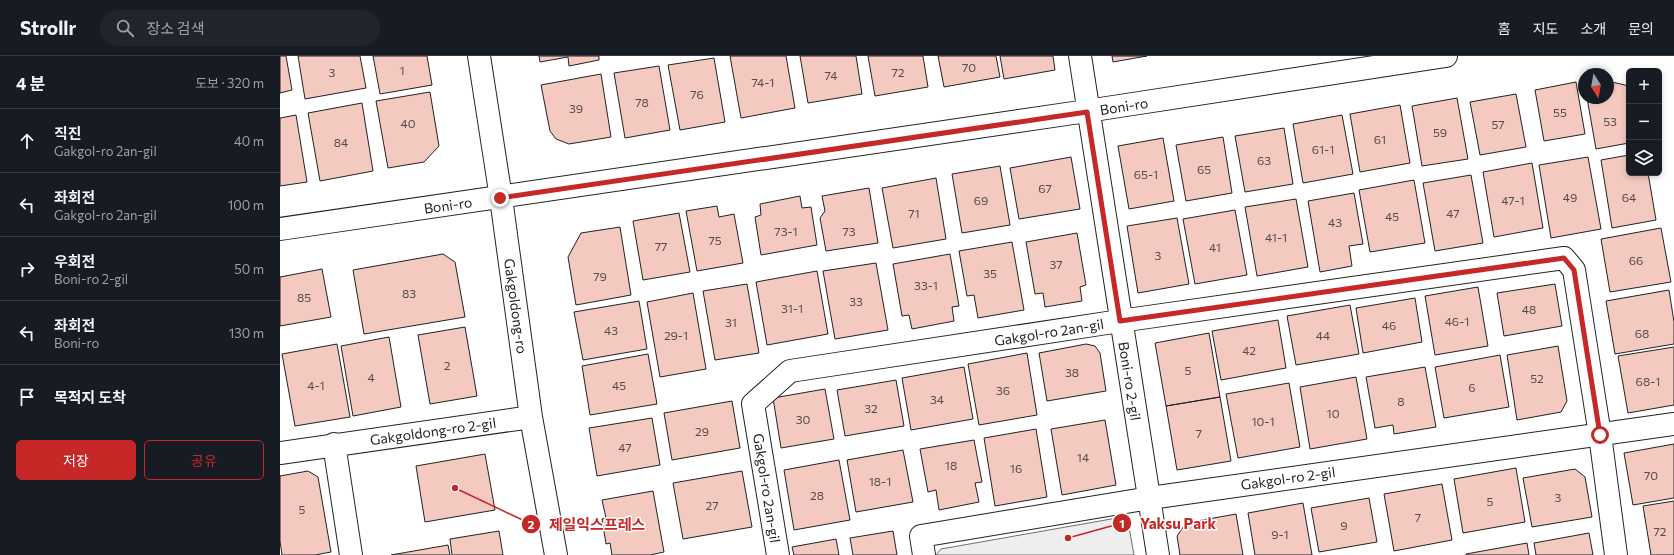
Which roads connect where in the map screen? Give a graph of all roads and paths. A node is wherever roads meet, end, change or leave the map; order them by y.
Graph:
1 (478, 56) edge
2 (1080, 56) edge
3 (1446, 56) edge
4 (1087, 112) junction
5 (500, 198) junction
6 (280, 229) edge
7 (1120, 321) junction
8 (531, 417) junction
9 (1674, 424) edge
10 (1600, 435) junction
11 (334, 444) junction
12 (280, 453) edge
13 (1150, 498) junction
14 (351, 555) edge
15 (556, 555) edge
16 (778, 555) edge
17 (924, 555) edge
18 (1158, 555) edge
19 (1616, 555) edge

1 - 5 street, Gakgoldong-ro
2 - 4 street, Boni-ro 2-gil
3 - 4 street, Boni-ro
4 - 5 street, Boni-ro
4 - 7 street, Boni-ro 2-gil
5 - 6 street, Boni-ro
5 - 8 street, Gakgoldong-ro
7 - 10 street, Gakgol-ro 2an-gil
7 - 13 street, Boni-ro 2-gil
7 - 16 street, Gakgol-ro 2an-gil
8 - 11 street, Gakgoldong-ro 2-gil
8 - 15 street, Gakgoldong-ro
9 - 10 street, Gakgol-ro 2-gil
10 - 13 street, Gakgol-ro 2-gil
10 - 19 street, Gakgol-ro 2an-gil
11 - 12 street, Gakgoldong-ro 2-gil
11 - 14 street
13 - 17 street, Gakgol-ro 2-gil
13 - 18 street, Boni-ro 2-gil

